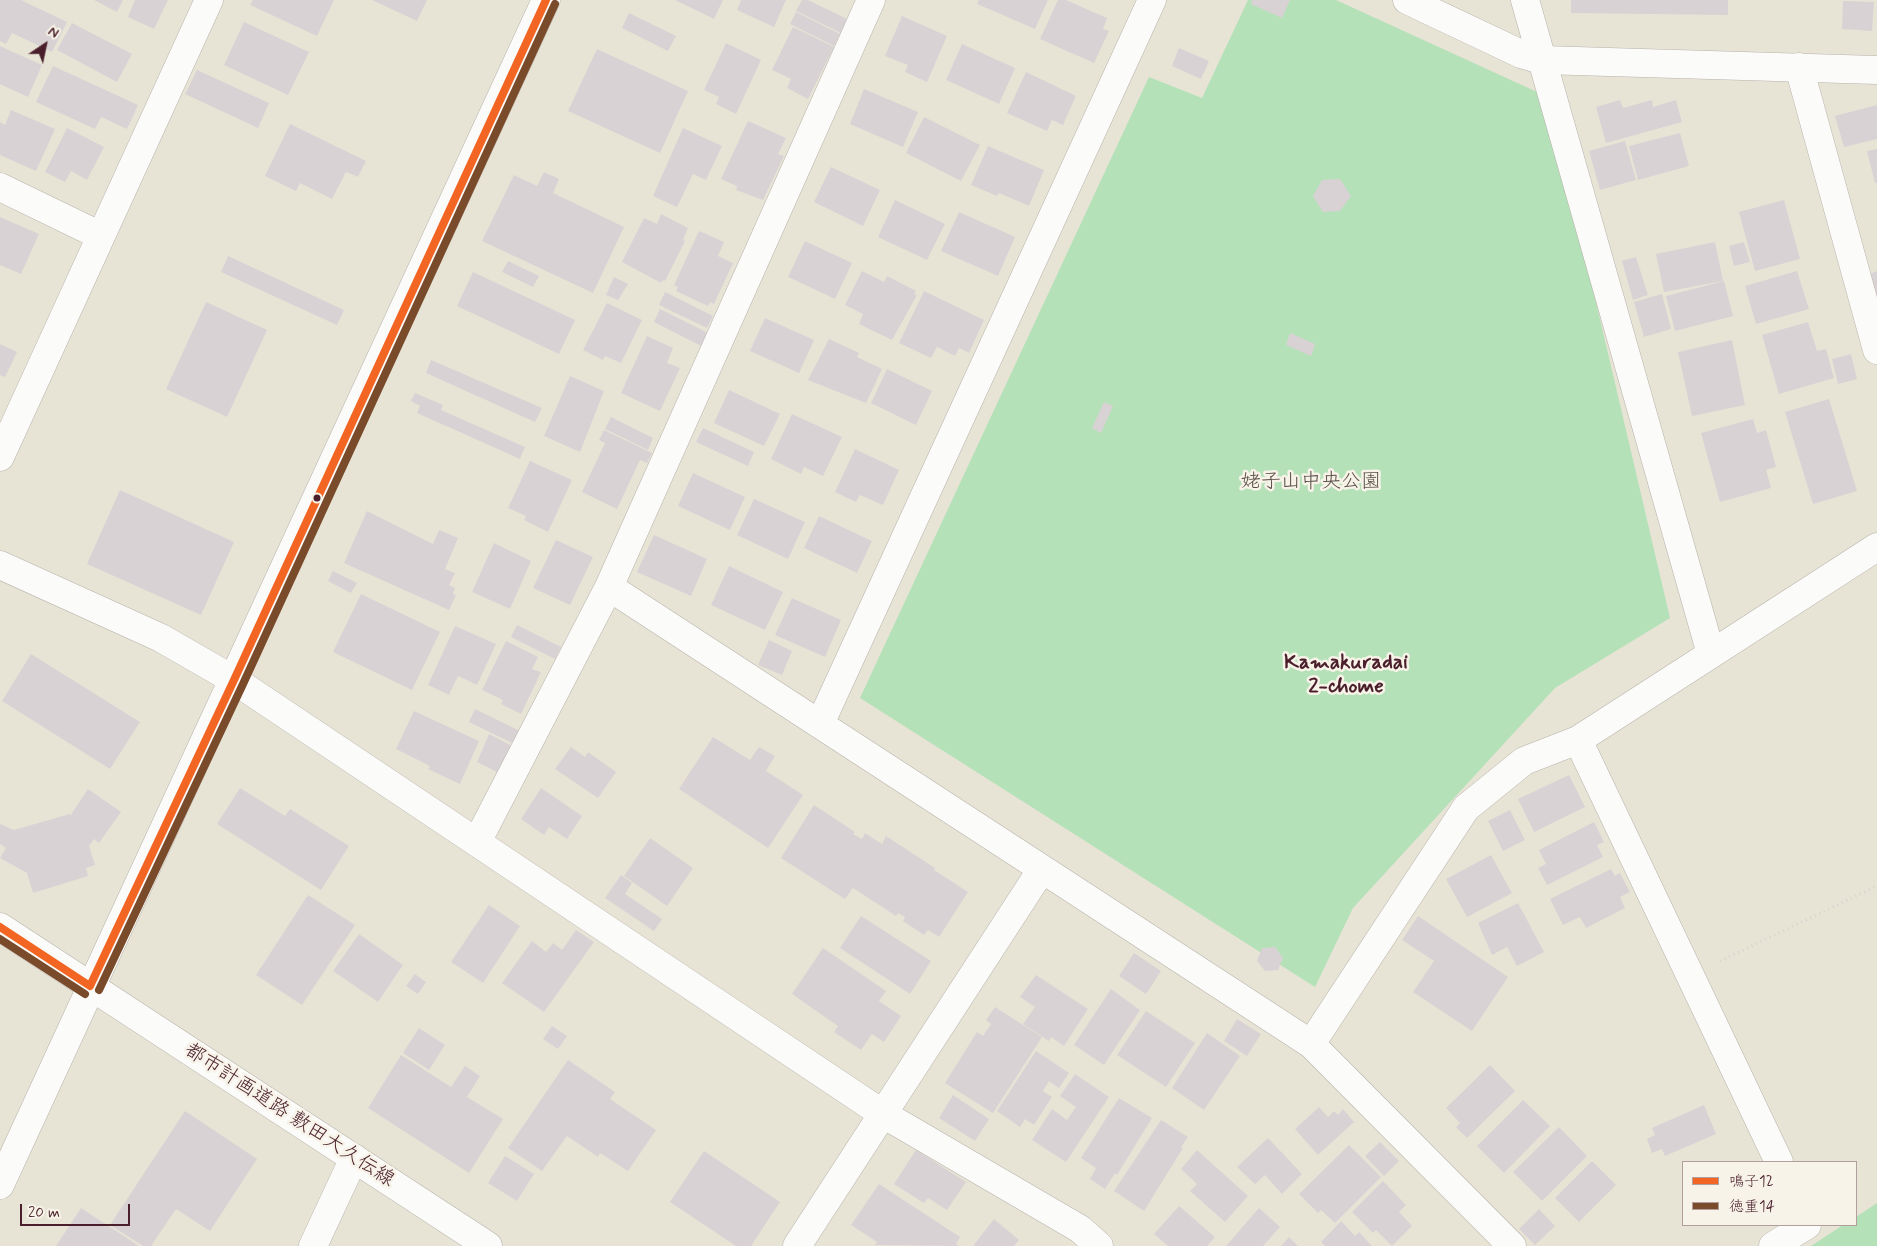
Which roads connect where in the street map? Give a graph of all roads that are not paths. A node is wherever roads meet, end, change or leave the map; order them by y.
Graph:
1 (208, 0) edge
2 (546, 0) edge
3 (872, 0) edge
4 (1152, 0) edge
5 (1407, 0) edge
6 (1525, 0) edge
7 (1542, 60) junction
8 (1799, 68) junction
9 (1877, 70) edge
10 (0, 187) edge
11 (101, 236) junction
12 (1877, 350) edge
13 (0, 457) edge
14 (1877, 547) edge
15 (0, 565) edge
16 (609, 587) junction
17 (1711, 654) junction
18 (234, 680) junction
19 (820, 724) junction
20 (1578, 740) junction
21 (477, 842) junction
22 (1042, 869) junction
23 (0, 927) edge
24 (90, 986) junction
25 (1311, 1044) junction
26 (883, 1114) junction
27 (354, 1158) junction
28 (1779, 1161) edge
29 (0, 1185) edge
30 (1805, 1226) edge
31 (313, 1246) edge
32 (488, 1246) edge
33 (797, 1246) edge
34 (1099, 1246) edge
35 (1512, 1246) edge
36 (1772, 1246) edge

1 - 11 street
2 - 18 street
3 - 16 street
4 - 19 street
5 - 7 street
6 - 7 street
7 - 8 street
7 - 17 street
8 - 9 street
8 - 12 street
10 - 11 street
11 - 13 street
14 - 17 street
15 - 18 street
16 - 19 street
16 - 21 street
17 - 20 street
18 - 21 street
18 - 24 street
19 - 22 street
20 - 25 street
20 - 28 street
21 - 26 street
22 - 25 street
22 - 26 street
23 - 24 street, 都市計画道路 敷田大久伝線
24 - 27 street, 都市計画道路 敷田大久伝線
24 - 29 street
25 - 35 street
26 - 33 street
26 - 34 street
27 - 31 street
27 - 32 street, 都市計画道路 敷田大久伝線
30 - 36 street

